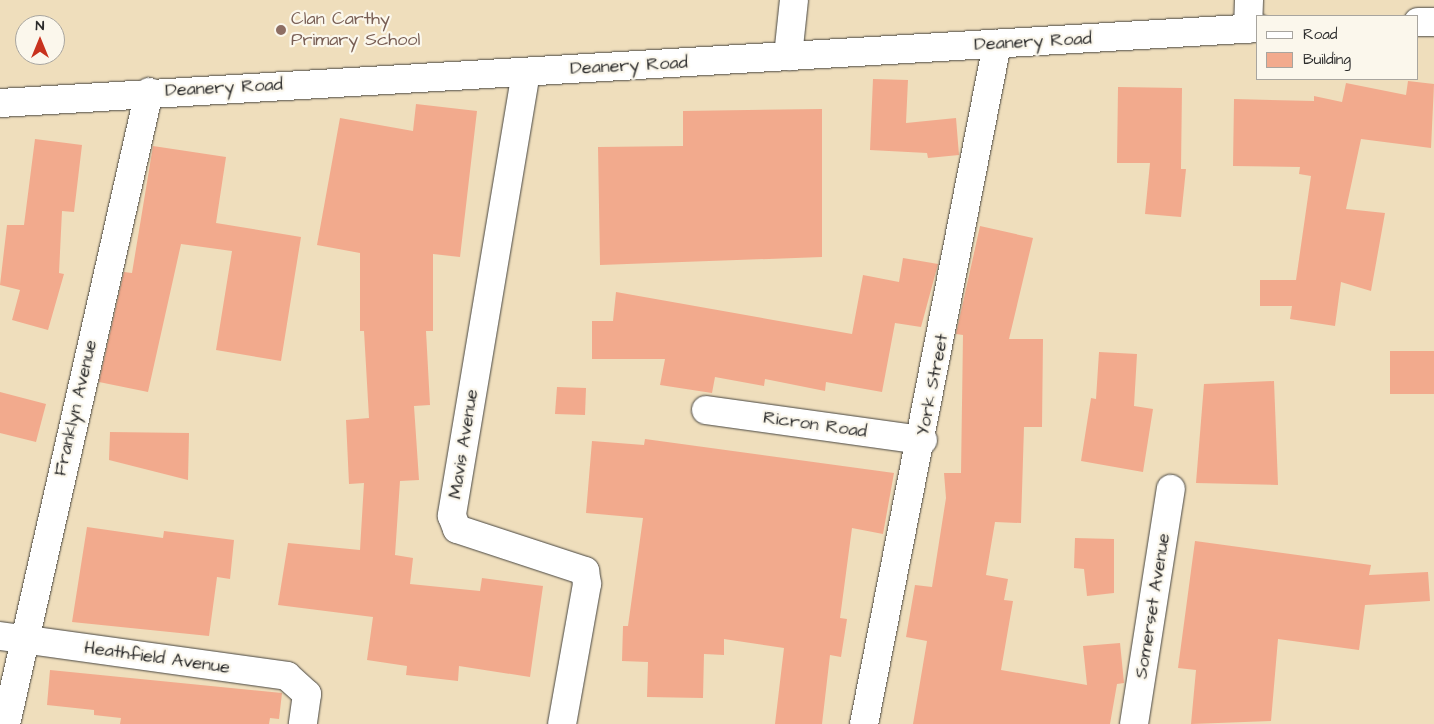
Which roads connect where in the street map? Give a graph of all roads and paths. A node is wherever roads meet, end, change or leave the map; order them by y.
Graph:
1 (794, 0) edge
2 (1249, 0) edge
3 (1419, 22) edge
4 (1434, 22) edge
5 (1253, 29) edge
6 (997, 44) junction
7 (788, 56) junction
8 (526, 72) junction
9 (150, 92) junction
10 (0, 103) edge
11 (706, 410) dead end
12 (923, 440) junction
13 (1171, 489) dead end
14 (11, 638) edge
15 (6, 724) edge
16 (303, 724) edge
17 (562, 724) edge
18 (864, 724) edge
19 (1134, 724) edge

1 - 7 street
2 - 5 street
3 - 4 street
5 - 6 street, Deanery Road
6 - 7 street, Deanery Road
6 - 12 street, York Street
7 - 8 street, Deanery Road
8 - 9 street, Deanery Road
8 - 17 street, Mavis Avenue
9 - 10 street, Deanery Road
9 - 14 street, Franklyn Avenue
11 - 12 street, Ricron Road
12 - 18 street, York Street
13 - 19 street, Somerset Avenue
14 - 15 street, Franklyn Avenue
14 - 16 street, Heathfield Avenue

